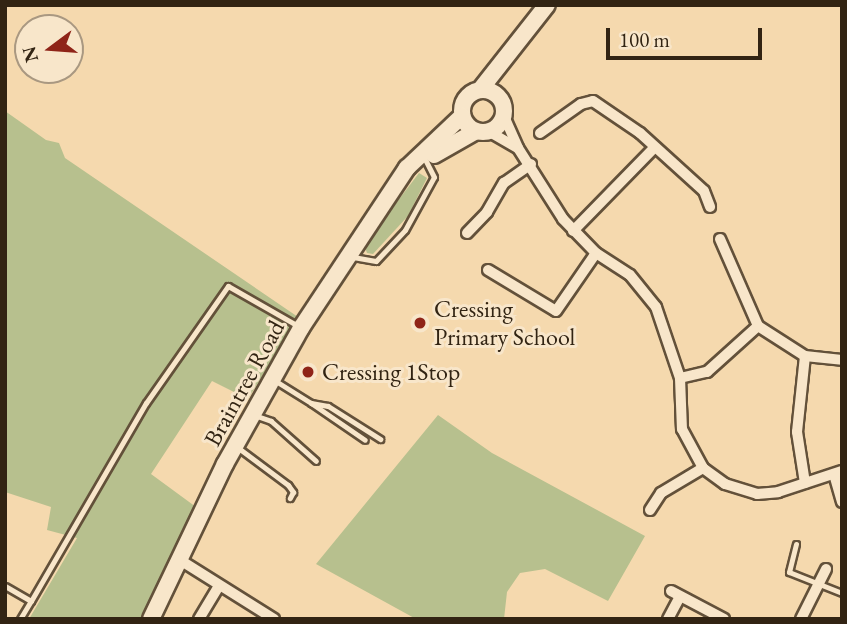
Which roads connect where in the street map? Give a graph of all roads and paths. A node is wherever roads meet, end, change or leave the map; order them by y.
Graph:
1 (547, 5) edge
2 (499, 67) junction
3 (480, 90) junction
4 (501, 107) junction
5 (462, 116) junction
6 (482, 131) junction
7 (540, 133) dead end
8 (655, 147) junction
9 (518, 148) junction
10 (426, 161) junction
11 (531, 164) junction
12 (399, 183) junction
13 (710, 207) dead end
14 (573, 231) junction
15 (467, 233) dead end
16 (720, 239) dead end
17 (596, 253) junction
18 (347, 256) junction
19 (488, 270) dead end
20 (758, 326) junction
21 (300, 328) junction
22 (805, 356) junction
23 (842, 360) edge
24 (271, 378) junction
25 (680, 379) junction
26 (312, 403) junction
27 (251, 414) junction
28 (380, 439) dead end
29 (365, 440) dead end
30 (234, 446) junction
31 (316, 461) dead end
32 (703, 468) junction
33 (838, 472) edge
34 (805, 483) junction
35 (290, 498) dead end
36 (842, 502) edge
37 (650, 510) dead end
38 (796, 544) dead end
39 (180, 560) junction
40 (826, 569) dead end
41 (816, 583) junction
42 (5, 586) edge
43 (219, 586) junction
44 (842, 593) edge
45 (31, 601) junction
46 (20, 619) edge
47 (151, 619) edge
48 (200, 619) edge
49 (274, 619) edge
50 (668, 619) edge
51 (724, 619) edge
52 (801, 619) edge

1 - 2 main road
2 - 3 main road
2 - 4 main road
3 - 4 main road
3 - 5 main road, Braintree Road
4 - 6 main road, Braintree Road
4 - 9 street
5 - 6 main road
5 - 12 main road, Braintree Road
6 - 9 street
6 - 10 main road, Braintree Road
7 - 8 street
8 - 13 street
8 - 14 street
9 - 11 street
10 - 12 main road, Braintree Road
10 - 18 lane
11 - 14 street
11 - 15 street
12 - 18 main road, Braintree Road
14 - 17 street
16 - 20 street
17 - 19 street
17 - 25 street
18 - 21 main road, Braintree Road
20 - 22 street
20 - 25 street
21 - 24 main road, Braintree Road
21 - 45 lane
22 - 23 street
22 - 34 street
24 - 26 lane
24 - 27 main road, Braintree Road
25 - 32 street
26 - 28 lane
26 - 29 lane
27 - 30 main road, Braintree Road
27 - 31 lane
30 - 35 lane
30 - 39 main road, Braintree Road
32 - 34 street
32 - 37 street
33 - 34 street
33 - 36 street
38 - 41 lane
39 - 43 street
39 - 47 main road, Braintree Road
40 - 41 street
41 - 44 lane
41 - 52 street
42 - 45 lane
43 - 48 street
43 - 49 street
45 - 46 lane
50 - 51 street

